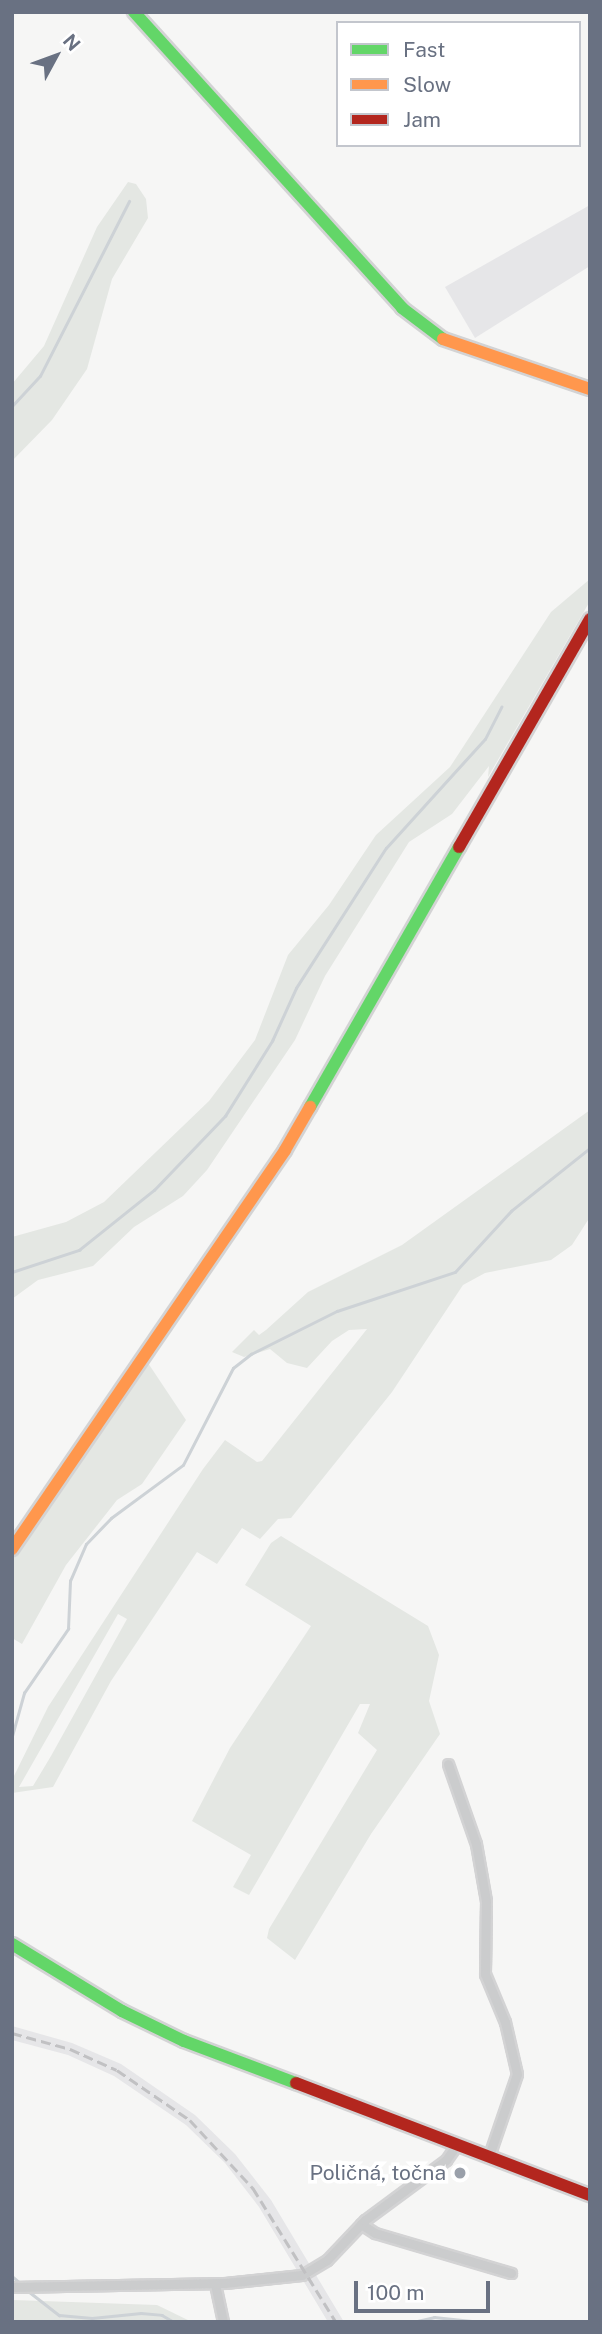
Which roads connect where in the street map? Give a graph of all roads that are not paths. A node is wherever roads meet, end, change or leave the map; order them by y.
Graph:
1 (134, 12) edge
2 (590, 389) edge
3 (590, 619) edge
4 (12, 1549) edge
5 (448, 1764) dead end
6 (12, 1944) edge
7 (457, 2144) junction
8 (489, 2156) junction
9 (590, 2195) edge
10 (361, 2224) junction
11 (511, 2273) dead end
12 (215, 2284) junction
13 (12, 2287) edge
14 (223, 2322) edge

1 - 2 street
3 - 4 street
5 - 8 street
6 - 7 street
7 - 8 street
7 - 10 street
8 - 9 street
10 - 11 street
10 - 12 street
12 - 13 street
12 - 14 street

